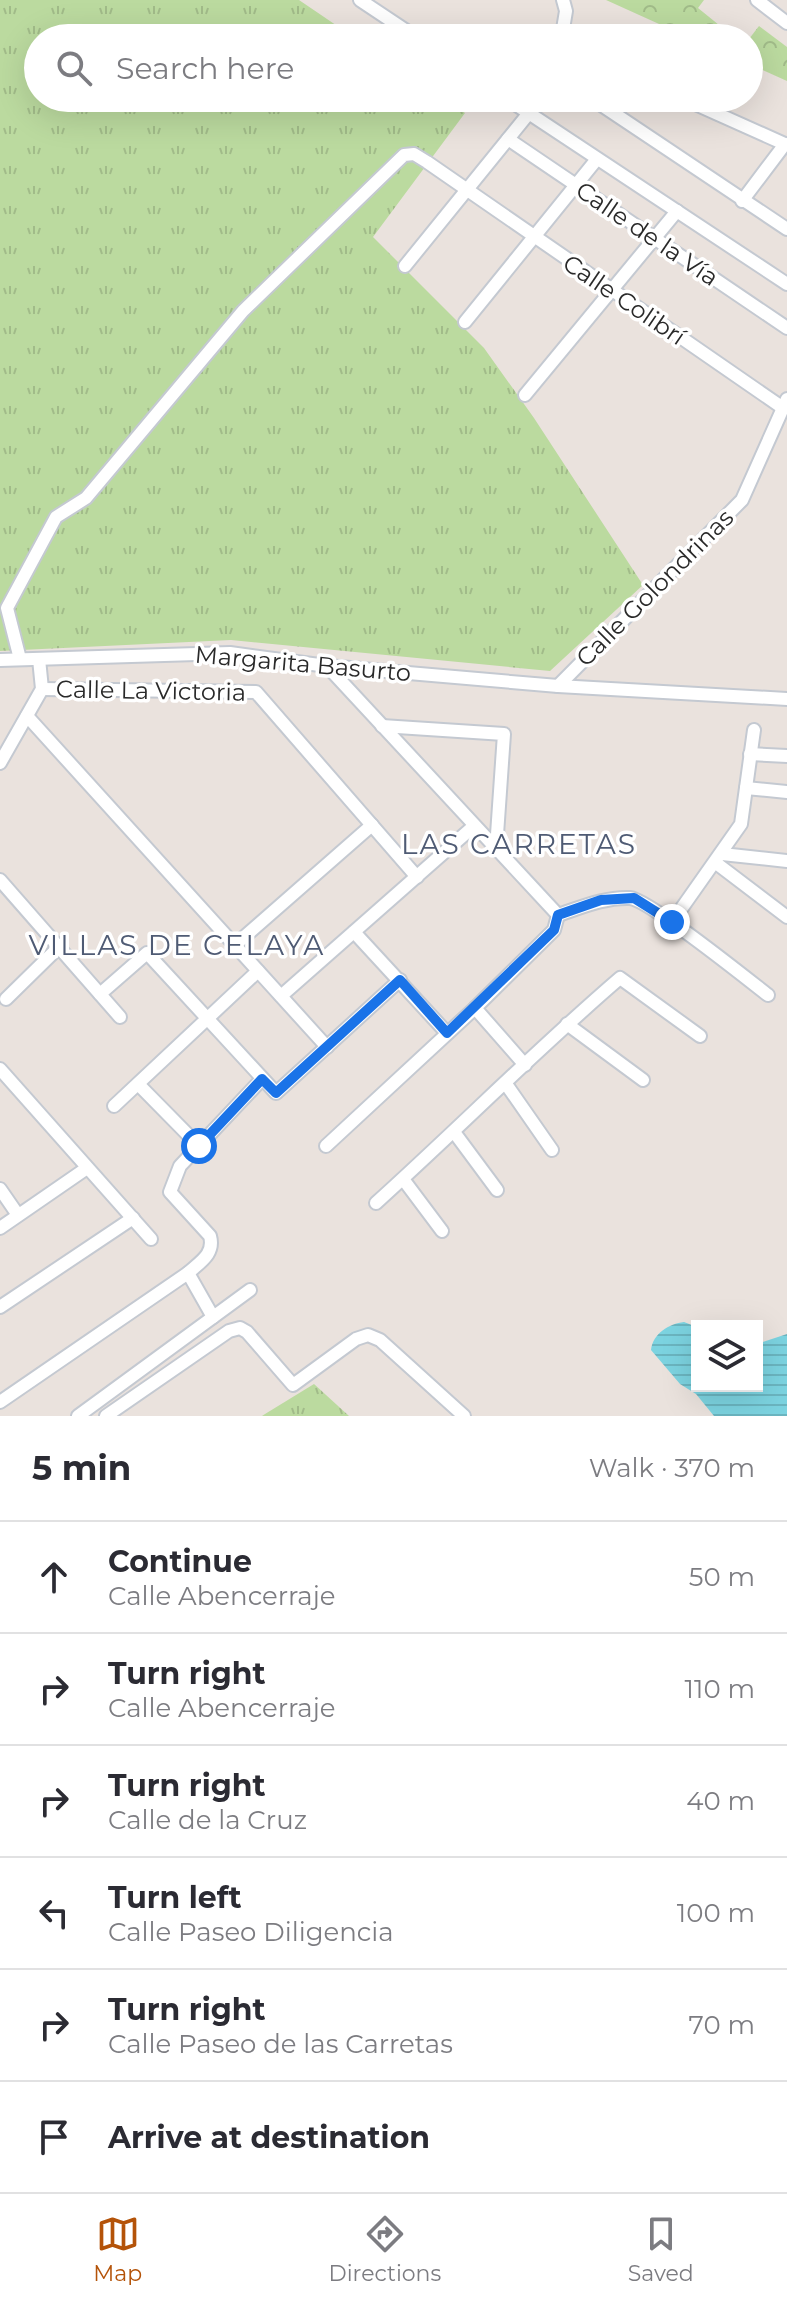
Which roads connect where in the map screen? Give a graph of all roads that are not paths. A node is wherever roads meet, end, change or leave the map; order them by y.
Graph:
1 (360, 0) edge
2 (563, 0) edge
3 (757, 0) edge
4 (781, 12) edge
5 (787, 23) edge
6 (396, 24) edge
7 (564, 24) edge
8 (612, 112) edge
9 (714, 112) edge
10 (529, 113) joint
11 (508, 139) junction
12 (786, 144) edge
13 (597, 159) junction
14 (575, 186) junction
15 (466, 191) junction
16 (742, 201) junction
17 (677, 211) junction
18 (787, 229) edge
19 (533, 237) junction
20 (655, 238) junction
21 (405, 266) dead end
22 (787, 284) edge
23 (611, 291) junction
24 (465, 322) dead end
25 (787, 328) edge
26 (525, 395) dead end
27 (785, 403) edge
28 (20, 659) junction
29 (39, 659) junction
30 (0, 660) edge
31 (327, 666) junction
32 (558, 686) junction
33 (42, 689) junction
34 (787, 699) edge
35 (27, 716) junction
36 (382, 726) junction
37 (754, 730) dead end
38 (750, 754) junction
39 (787, 756) edge
40 (0, 763) edge
41 (746, 788) junction
42 (787, 792) edge
43 (372, 825) junction
44 (474, 826) junction
45 (496, 849) junction
46 (719, 858) junction
47 (787, 861) edge
48 (417, 877) junction
49 (0, 880) edge
50 (558, 915) junction
51 (787, 917) edge
52 (672, 922) junction
53 (354, 932) junction
54 (235, 945) junction
55 (59, 947) junction
56 (258, 971) junction
57 (400, 980) junction
58 (100, 994) junction
59 (768, 995) dead end
60 (281, 996) junction
61 (6, 999) dead end
62 (475, 1008) junction
63 (120, 1017) dead end
64 (208, 1018) junction
65 (567, 1024) junction
66 (447, 1033) junction
67 (700, 1036) dead end
68 (327, 1047) junction
69 (525, 1065) junction
70 (0, 1069) edge
71 (262, 1079) junction
72 (643, 1080) dead end
73 (138, 1084) junction
74 (506, 1084) junction
75 (114, 1106) dead end
76 (454, 1132) junction
77 (199, 1146) junction
78 (326, 1146) dead end
79 (552, 1150) dead end
80 (87, 1168) junction
81 (403, 1179) junction
82 (0, 1189) edge
83 (497, 1190) dead end
84 (376, 1203) dead end
85 (18, 1215) junction
86 (133, 1218) junction
87 (0, 1228) edge
88 (442, 1231) dead end
89 (151, 1239) dead end
90 (188, 1273) junction
91 (250, 1290) dead end
92 (0, 1307) edge
93 (213, 1317) junction
94 (0, 1402) edge
95 (78, 1416) edge
96 (106, 1416) edge
97 (464, 1416) edge

1 - 6 street
2 - 7 street
3 - 4 street
4 - 5 street
8 - 16 street
9 - 12 street
10 - 11 street
10 - 13 street, Calle de la Vía
11 - 14 street, Calle de la Vía
11 - 15 street
12 - 16 street
13 - 14 street
13 - 17 street, Calle de la Vía
14 - 19 street
14 - 20 street, Calle de la Vía
15 - 19 street, Calle Colibrí
15 - 21 street
15 - 28 street, Calle Colibrí
16 - 18 street
17 - 20 street
17 - 22 street, Calle de la Vía
19 - 23 street, Calle Colibrí
19 - 24 street
20 - 23 street
20 - 25 street, Calle de la Vía
23 - 26 street
23 - 27 street, Calle Colibrí
27 - 32 street, Calle Golondrinas
28 - 29 street, Margarita Basurto
28 - 30 street, Margarita Basurto
29 - 31 street, Margarita Basurto
29 - 33 street
31 - 32 street, Margarita Basurto
31 - 36 street
32 - 34 street, Margarita Basurto
33 - 35 street
33 - 43 street, Calle La Victoria
35 - 40 street
35 - 54 street
36 - 44 street
36 - 45 street
37 - 38 street
38 - 39 street
38 - 41 street
41 - 42 street
41 - 46 street
43 - 48 street, Calle La Victoria
43 - 54 street
44 - 45 street
44 - 48 street
45 - 50 street
46 - 47 street
46 - 51 street
46 - 52 street
48 - 53 street
49 - 55 street
50 - 52 street
50 - 62 street
52 - 59 street
53 - 57 street
53 - 60 street
54 - 56 street
55 - 58 street
55 - 61 street
56 - 60 street
56 - 64 street
57 - 66 street
57 - 68 street
58 - 63 street
58 - 64 street
60 - 68 street
62 - 66 street
62 - 69 street
64 - 71 street
64 - 73 street
65 - 67 street
65 - 69 street
65 - 72 street
66 - 78 street
68 - 71 street
69 - 74 street
70 - 80 street
71 - 77 street
73 - 75 street
73 - 77 street
74 - 76 street
74 - 79 street
76 - 81 street
76 - 83 street
77 - 90 street
80 - 85 street
80 - 86 street
81 - 84 street
81 - 88 street
82 - 85 street
85 - 87 street
86 - 89 street
86 - 92 street
90 - 93 street
90 - 94 street
91 - 93 street
93 - 95 street
96 - 97 street

